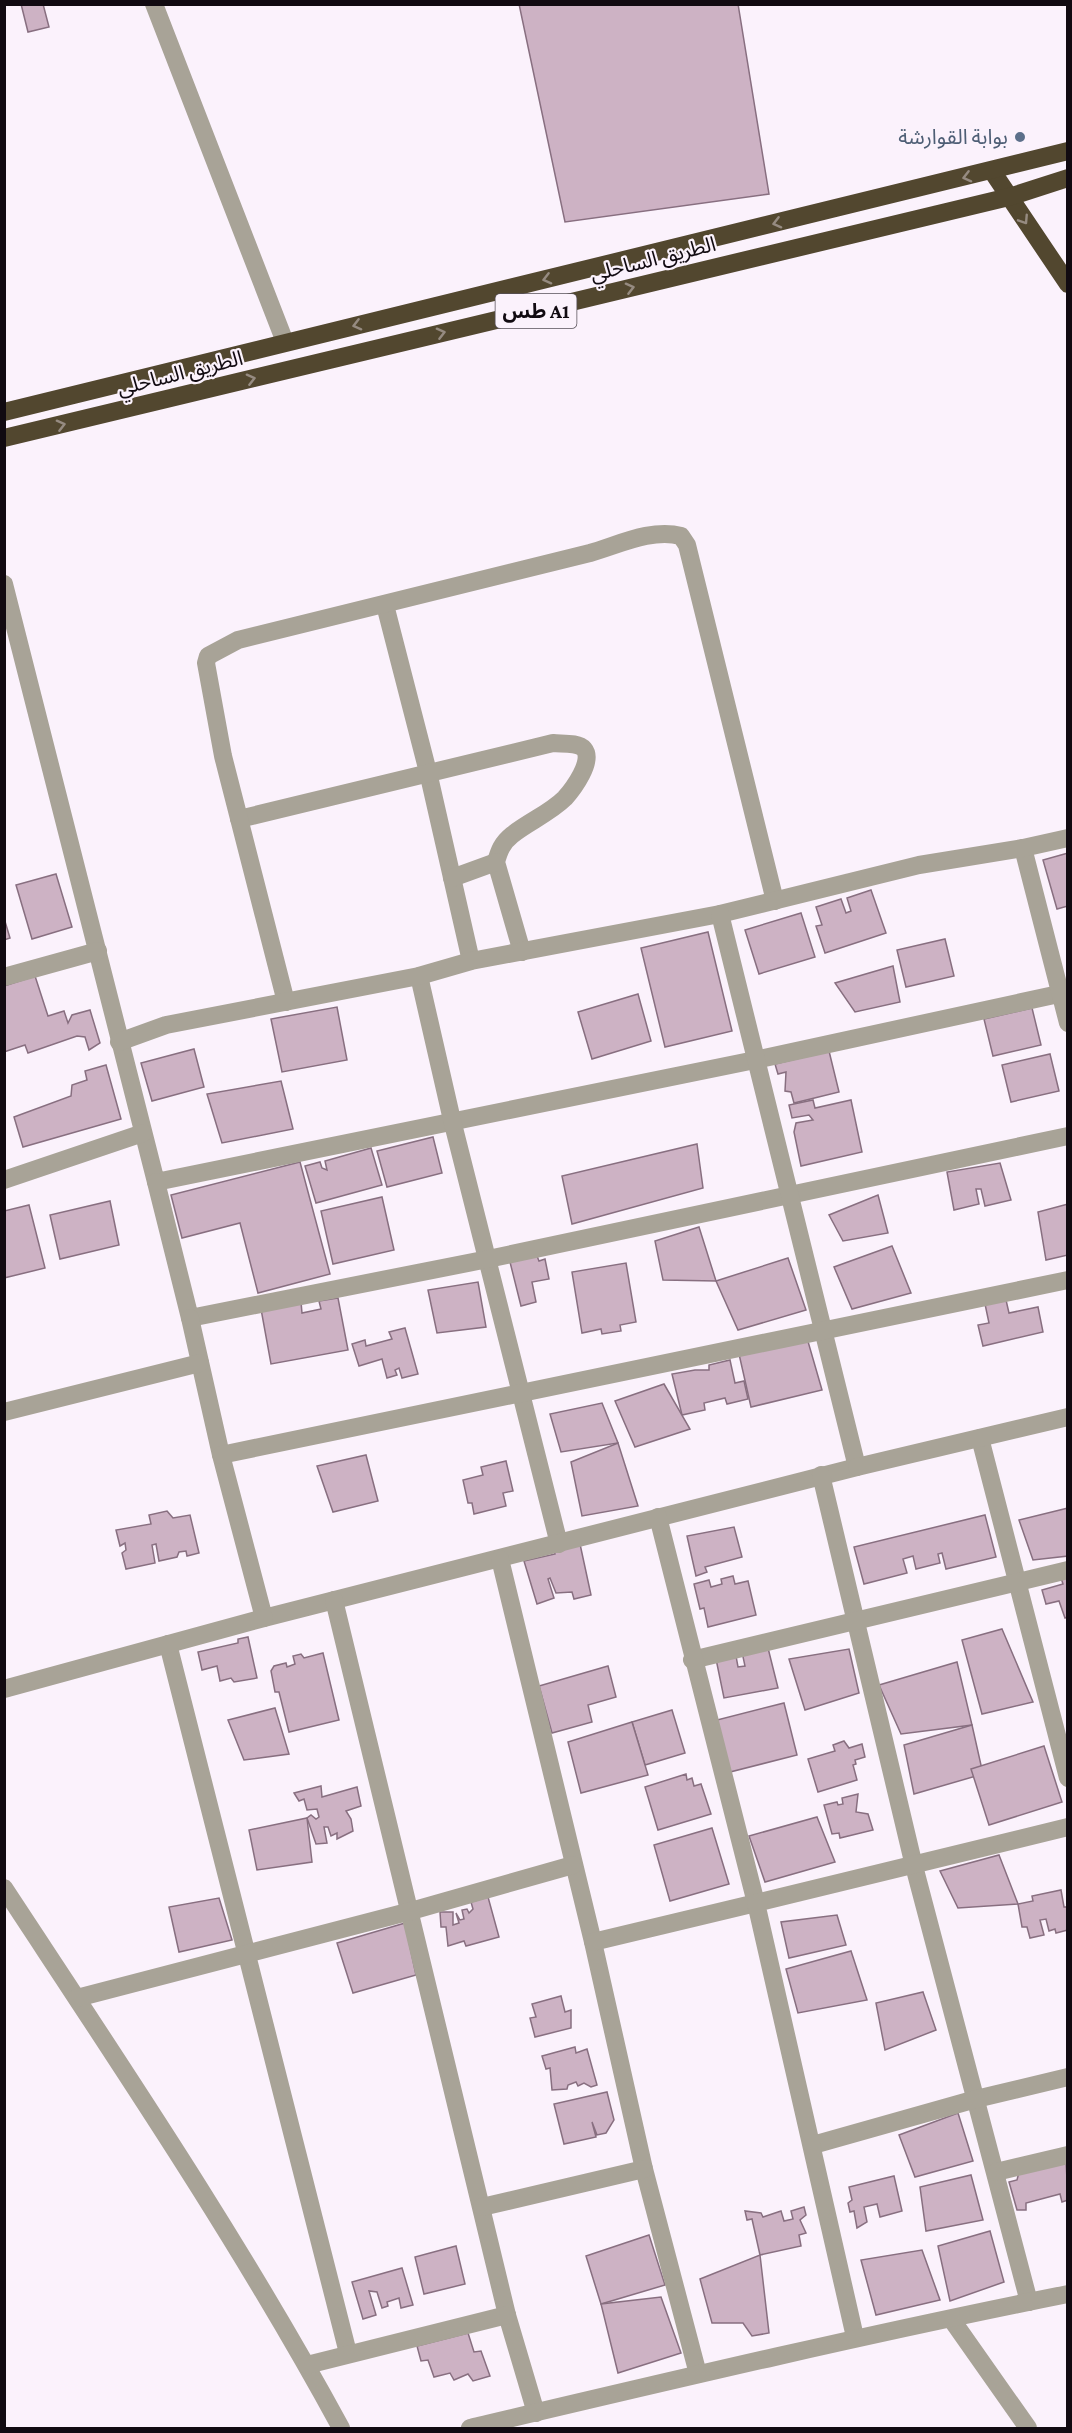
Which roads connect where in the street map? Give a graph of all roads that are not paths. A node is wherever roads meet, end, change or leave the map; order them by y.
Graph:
1 (154, 4) edge
2 (1068, 151) edge
3 (1023, 163) junction
4 (992, 171) junction
5 (1067, 180) edge
6 (1010, 197) junction
7 (1068, 284) edge
8 (285, 342) junction
9 (4, 412) edge
10 (4, 438) edge
11 (4, 584) edge
12 (385, 605) junction
13 (428, 772) junction
14 (239, 819) junction
15 (1068, 838) edge
16 (1023, 848) junction
17 (496, 862) junction
18 (453, 878) junction
19 (776, 901) junction
20 (720, 914) junction
21 (98, 951) junction
22 (522, 952) junction
23 (471, 961) junction
24 (418, 976) junction
25 (4, 977) edge
26 (1064, 993) edge
27 (286, 1002) junction
28 (1068, 1023) edge
29 (119, 1041) junction
30 (755, 1060) junction
31 (452, 1120) junction
32 (143, 1133) junction
33 (1068, 1136) edge
34 (4, 1180) edge
35 (156, 1182) junction
36 (790, 1195) junction
37 (488, 1259) junction
38 (1068, 1281) edge
39 (190, 1318) junction
40 (824, 1331) junction
41 (200, 1363) junction
42 (520, 1392) junction
43 (4, 1412) edge
44 (1068, 1417) edge
45 (980, 1438) junction
46 (221, 1455) junction
47 (856, 1467) junction
48 (821, 1475) junction
49 (657, 1517) junction
50 (559, 1544) junction
51 (500, 1559) junction
52 (1068, 1570) edge
53 (1018, 1581) junction
54 (334, 1600) junction
55 (264, 1618) junction
56 (854, 1622) junction
57 (168, 1644) junction
58 (692, 1660) junction
59 (4, 1689) edge
60 (1059, 1705) edge
61 (1068, 1778) edge
62 (1068, 1827) edge
63 (573, 1865) junction
64 (914, 1866) junction
65 (4, 1888) edge
66 (756, 1903) junction
67 (411, 1911) junction
68 (593, 1942) junction
69 (248, 1953) junction
70 (77, 1998) junction
71 (1068, 2077) edge
72 (976, 2099) junction
73 (813, 2145) junction
74 (1068, 2155) edge
75 (644, 2169) junction
76 (996, 2172) junction
77 (482, 2207) junction
78 (1068, 2294) edge
79 (1029, 2302) junction
80 (507, 2315) junction
81 (952, 2320) junction
82 (855, 2337) junction
83 (348, 2353) junction
84 (307, 2365) junction
85 (698, 2374) junction
86 (536, 2413) junction
87 (341, 2428) edge
88 (470, 2428) edge
89 (1028, 2428) edge

1 - 8 street
2 - 3 highway, الطريق الساحلي
3 - 4 highway, الطريق الساحلي / طس A1
3 - 5 highway, طس A1
4 - 6 highway
4 -> 8 highway, الطريق الساحلي / طس A1
5 - 6 highway, الطريق الساحلي / طس A1
6 -> 7 highway
10 -> 6 highway, الطريق الساحلي / طس A1
8 - 9 highway, الطريق الساحلي / طس A1
11 - 21 street
12 - 13 street
12 - 14 street
12 - 19 street
13 - 14 street
13 - 17 street
13 - 18 street
14 - 27 street
15 - 16 street
16 - 19 street
16 - 26 street
17 - 18 street
17 - 22 street
18 - 23 street
19 - 20 street
20 - 22 street
20 - 30 street
21 - 25 street
21 - 29 street
22 - 23 street
23 - 24 street
24 - 27 street
24 - 31 street
26 - 28 street
26 - 30 street
27 - 29 street
29 - 32 street
30 - 31 street
30 - 36 street
31 - 35 street
31 - 37 street
32 - 34 street
32 - 35 street
33 - 36 street
35 - 39 street
36 - 37 street
36 - 40 street
37 - 39 street
37 - 42 street
38 - 40 street
39 - 41 street
40 - 42 street
40 - 47 street
41 - 43 street
41 - 46 street
42 - 46 street
42 - 50 street
44 - 45 street
45 - 47 street
45 - 53 street
46 - 55 street
47 - 48 street
48 - 49 street
48 - 56 street
49 - 50 street
49 - 58 street
50 - 51 street
51 - 54 street
51 - 63 street
52 - 53 street
53 - 56 street
53 - 60 street
54 - 55 street
54 - 67 street
55 - 57 street
56 - 58 street
56 - 64 street
57 - 59 street
57 - 69 street
58 - 66 street
60 - 61 street
62 - 64 street
63 - 67 street
63 - 68 street
64 - 66 street
64 - 72 street
65 - 70 street
66 - 68 street
66 - 73 street
67 - 69 street
67 - 77 street
68 - 75 street
69 - 70 street
69 - 83 street
70 - 84 street
71 - 72 street
72 - 73 street
72 - 76 street
73 - 82 street
74 - 76 street
75 - 77 street
75 - 85 street
76 - 79 street
77 - 80 street
78 - 79 street
79 - 81 street
80 - 83 street
80 - 86 street
81 - 82 street
81 - 89 street
82 - 85 street
83 - 84 street
84 - 87 street
85 - 86 street
86 - 88 street

